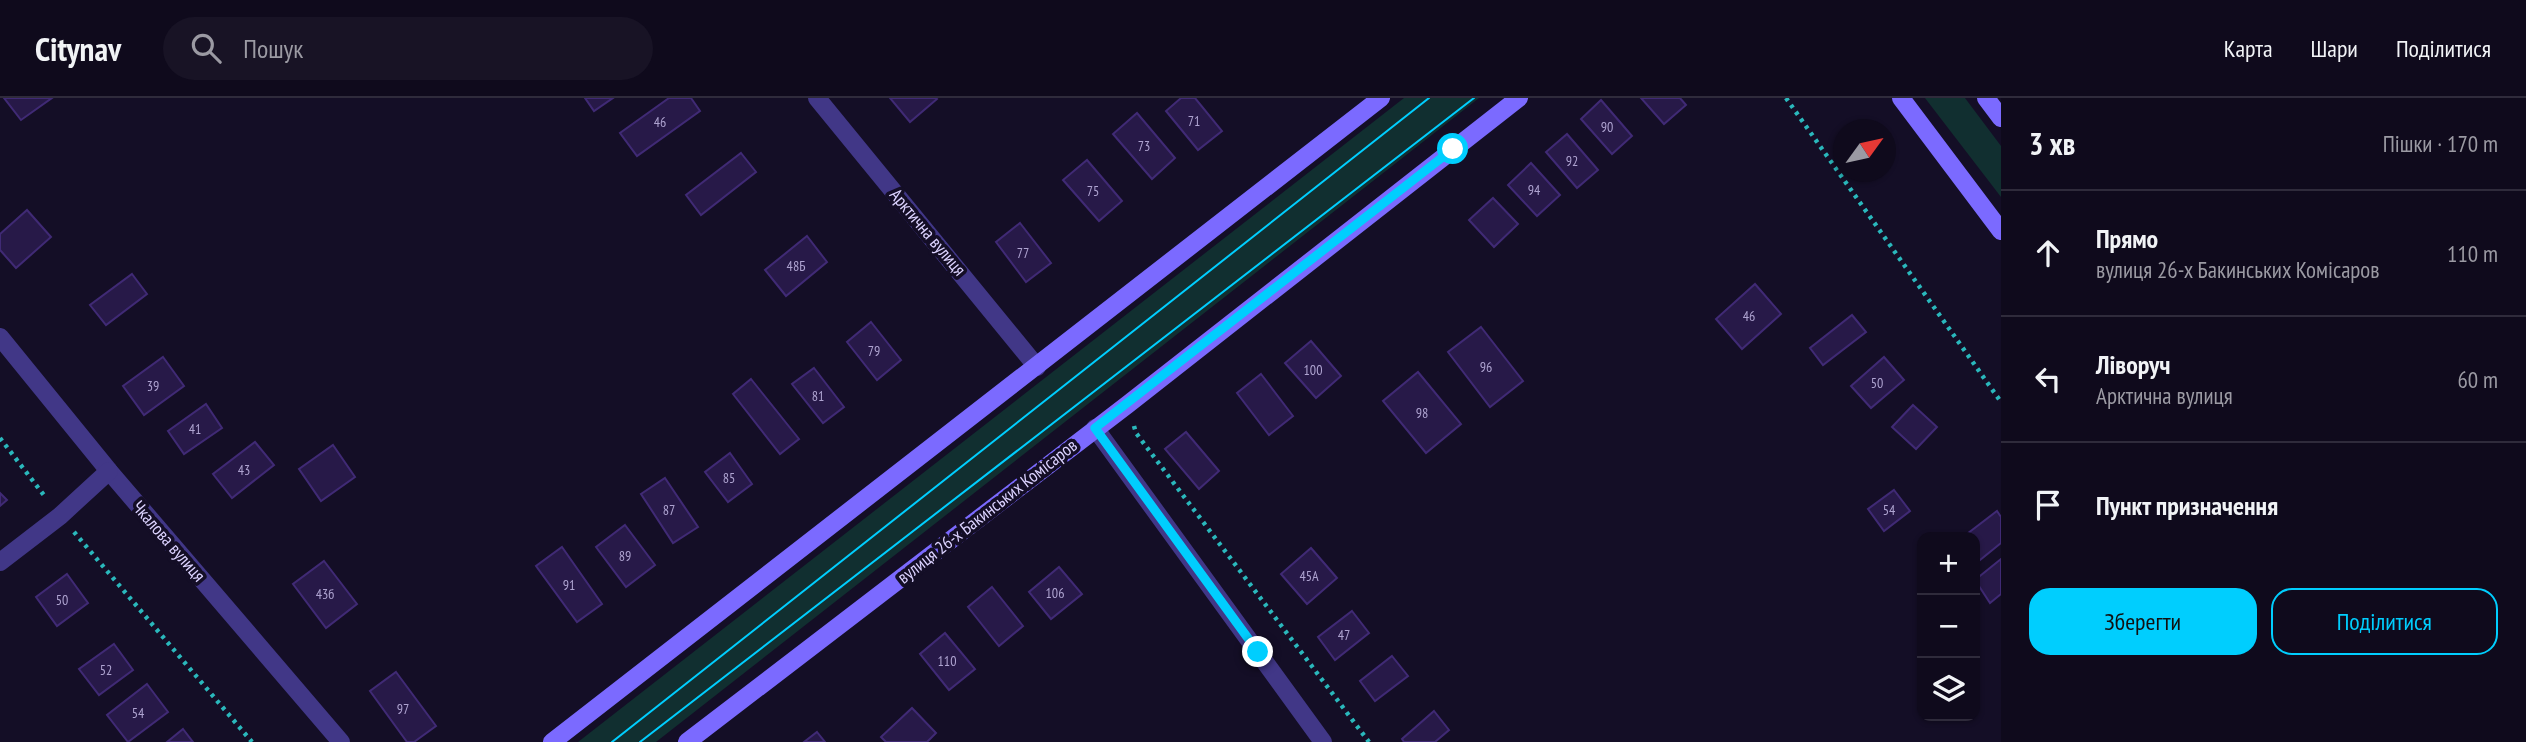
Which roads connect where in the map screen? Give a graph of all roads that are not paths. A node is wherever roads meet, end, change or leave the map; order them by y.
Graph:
1 (817, 98) edge
2 (1381, 98) edge
3 (1518, 98) edge
4 (1901, 98) edge
5 (1986, 98) edge
6 (2001, 118) edge
7 (2001, 231) edge
8 (0, 337) edge
9 (1037, 367) junction
10 (1095, 428) junction
11 (109, 471) junction
12 (0, 562) edge
13 (341, 742) edge
14 (552, 742) edge
15 (687, 742) edge
16 (1323, 742) edge

1 - 9 street, Арктична вулиця
2 - 9 street
3 - 10 street, вулиця 26-х Бакинських Комісаров
4 - 7 street
5 - 6 street
8 - 11 street, Чкалова вулиця
9 - 14 street
10 - 15 street, вулиця 26-х Бакинських Комісаров
10 - 16 street
11 - 12 street
11 - 13 street, Чкалова вулиця

